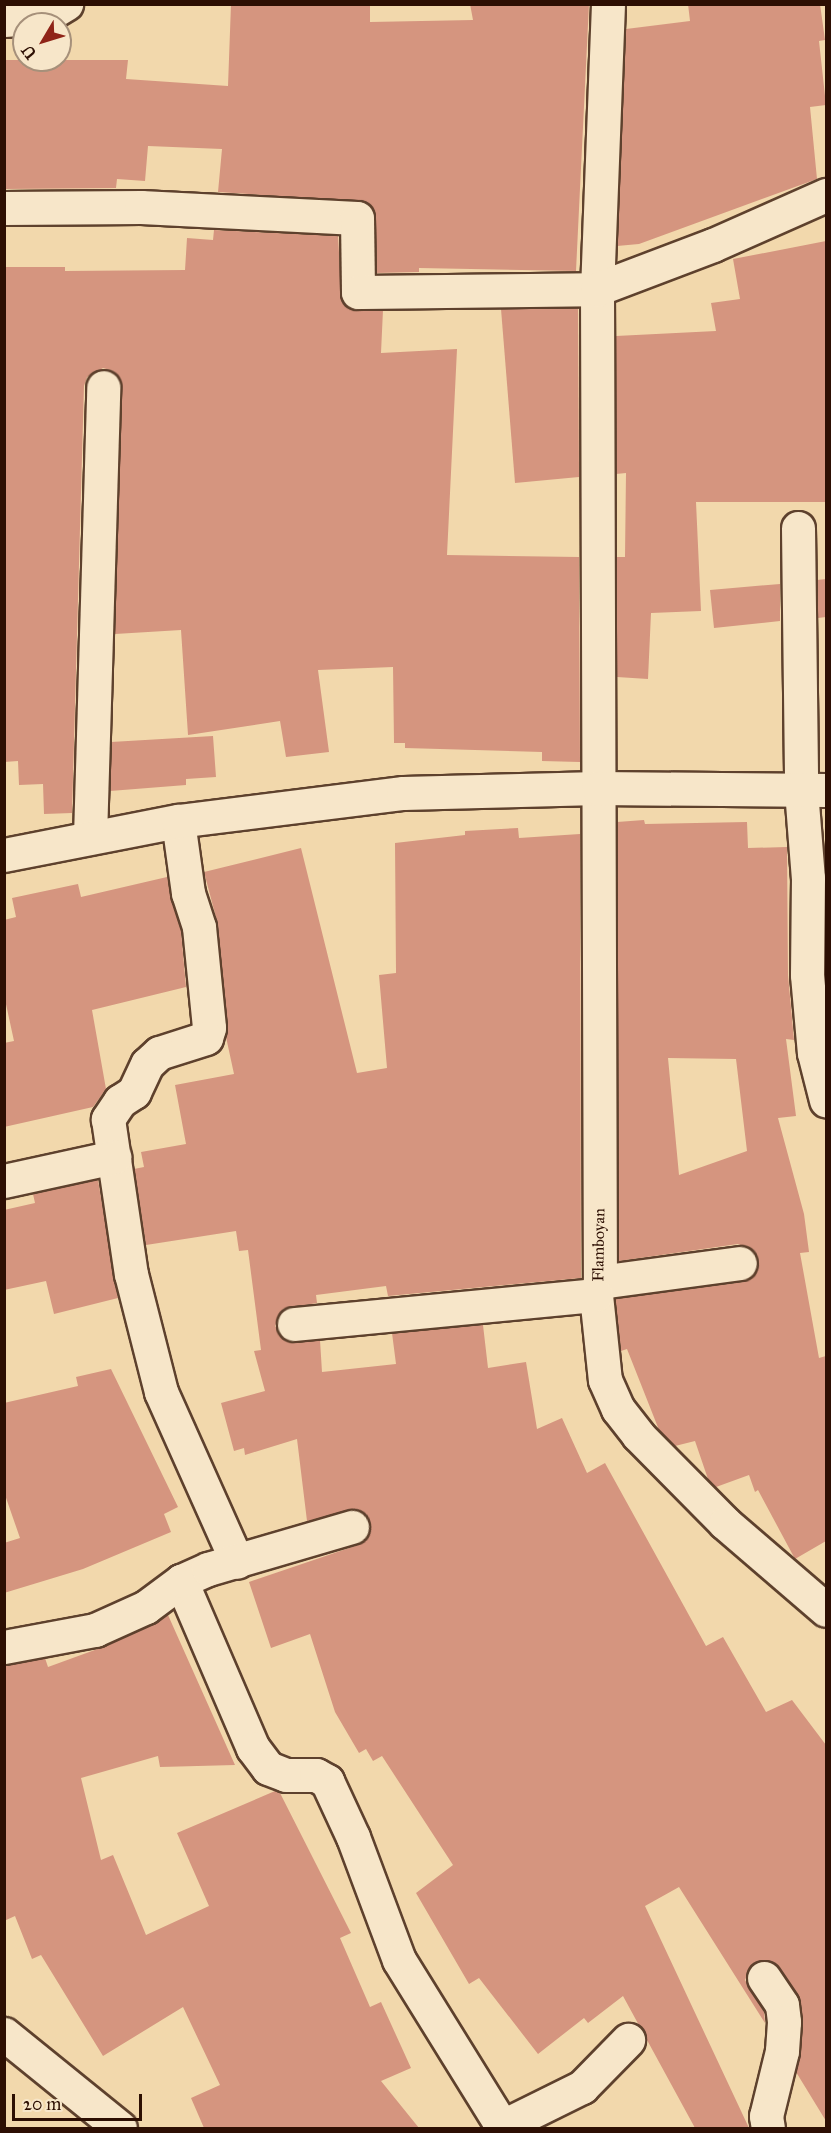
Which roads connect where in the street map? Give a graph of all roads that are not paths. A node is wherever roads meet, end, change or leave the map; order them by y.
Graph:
1 (66, 4) edge
2 (608, 4) edge
3 (4, 20) edge
4 (826, 195) edge
5 (4, 208) edge
6 (597, 289) junction
7 (103, 387) dead end
8 (798, 528) dead end
9 (598, 788) junction
10 (814, 790) edge
11 (178, 821) junction
12 (90, 837) junction
13 (4, 855) edge
14 (826, 1100) edge
15 (114, 1157) junction
16 (4, 1181) edge
17 (740, 1263) dead end
18 (598, 1289) junction
19 (294, 1324) dead end
20 (352, 1527) dead end
21 (237, 1563) junction
22 (181, 1581) junction
23 (826, 1610) edge
24 (4, 1647) edge
25 (764, 1978) dead end
26 (4, 2034) edge
27 (628, 2040) dead end
28 (501, 2127) edge
29 (120, 2128) edge
30 (768, 2128) edge

1 - 3 street
2 - 6 street, Flamboyan
4 - 6 street
5 - 6 street
6 - 9 street, Flamboyan
7 - 12 street
8 - 10 street
9 - 10 street
9 - 11 street
9 - 18 street, Flamboyan
10 - 14 street
11 - 12 street
11 - 15 street
12 - 13 street
15 - 16 street
15 - 21 street
17 - 18 street
18 - 19 street
18 - 23 street, Flamboyan
20 - 21 street
21 - 22 street
22 - 24 street
22 - 28 street
25 - 30 street
26 - 29 street
27 - 28 street

